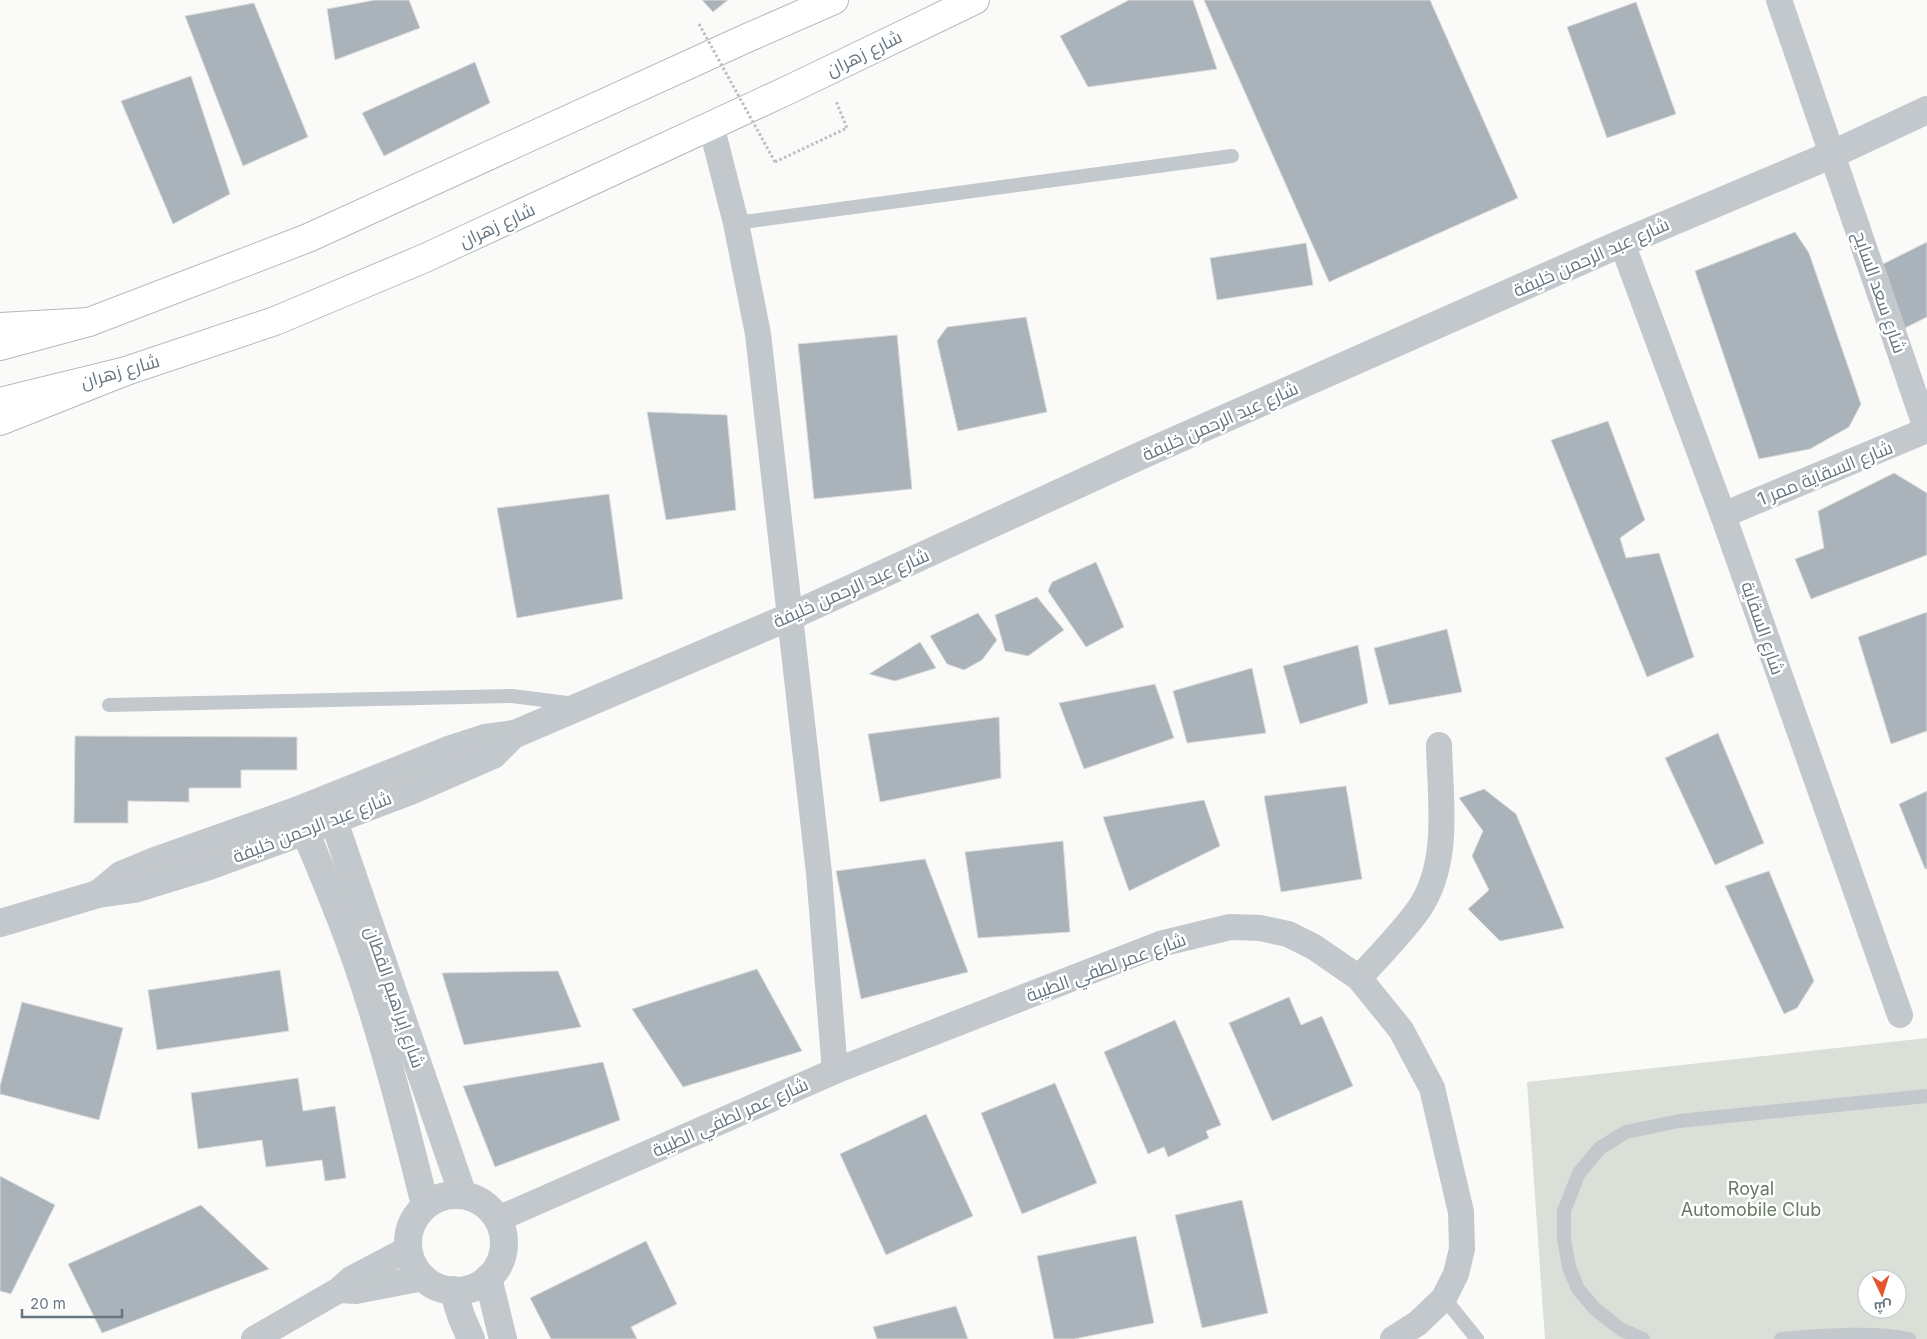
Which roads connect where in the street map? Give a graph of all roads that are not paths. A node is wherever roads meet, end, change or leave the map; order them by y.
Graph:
1 (834, 0) edge
2 (975, 0) edge
3 (1780, 0) edge
4 (1927, 110) edge
5 (711, 125) junction
6 (1833, 154) junction
7 (1232, 156) dead end
8 (736, 223) junction
9 (1622, 243) junction
10 (89, 322) junction
11 (0, 327) edge
12 (0, 346) edge
13 (126, 372) junction
14 (0, 402) edge
15 (0, 421) edge
16 (1927, 431) edge
17 (1723, 515) junction
18 (789, 617) junction
19 (581, 704) junction
20 (109, 705) dead end
21 (1439, 745) dead end
22 (329, 810) junction
23 (301, 821) junction
24 (0, 923) edge
25 (1359, 978) junction
26 (1900, 1015) dead end
27 (835, 1072) junction
28 (1927, 1096) edge
29 (463, 1195) junction
30 (426, 1205) junction
31 (498, 1219) junction
32 (408, 1249) junction
33 (423, 1278) junction
34 (488, 1278) junction
35 (339, 1290) junction
36 (453, 1290) junction
37 (1444, 1298) junction
38 (254, 1339) edge
39 (472, 1339) edge
40 (503, 1339) edge
41 (1394, 1339) edge
42 (1477, 1339) edge
43 (1643, 1339) edge
44 (1781, 1339) edge
45 (1909, 1339) edge

1 - 10 main road
2 - 5 main road, شارع زهران
3 - 6 street, شارع سعد السايح
4 - 6 street, شارع عبد الرحمن خليفة
5 - 8 street
5 - 13 main road, شارع زهران
6 - 9 street, شارع عبد الرحمن خليفة
6 - 16 street, شارع سعد السايح
7 - 8 lane
8 - 18 street
9 - 17 street, شارع السقاية
9 - 18 street, شارع عبد الرحمن خليفة
10 - 11 main road
10 - 12 main road
13 - 14 main road, شارع زهران
13 - 15 main road
16 - 17 street, شارع السقاية ممر 1
17 - 26 street, شارع السقاية
18 - 19 street, شارع عبد الرحمن خليفة
18 - 27 street
19 - 20 lane
19 - 22 street, شارع عبد الرحمن خليفة
21 - 25 street
22 - 23 street, شارع عبد الرحمن خليفة
22 - 29 street, شارع إبراهيم القطان
23 - 24 street, شارع عبد الرحمن خليفة
23 - 30 street, شارع إبراهيم القطان
25 - 27 street, شارع عمر لطفي الطيبة
25 - 37 street, شارع عمر لطفي الطيبة
27 - 31 street, شارع عمر لطفي الطيبة
28 - 43 lane
29 - 30 street
29 - 31 street
30 - 32 street
31 - 34 street
32 - 33 street
32 - 35 street
33 - 35 street
33 - 36 street
34 - 36 street
34 - 40 street
35 - 38 street
36 - 39 street
37 - 41 street, شارع عمر لطفي الطيبة
37 - 42 lane
44 - 45 lane

